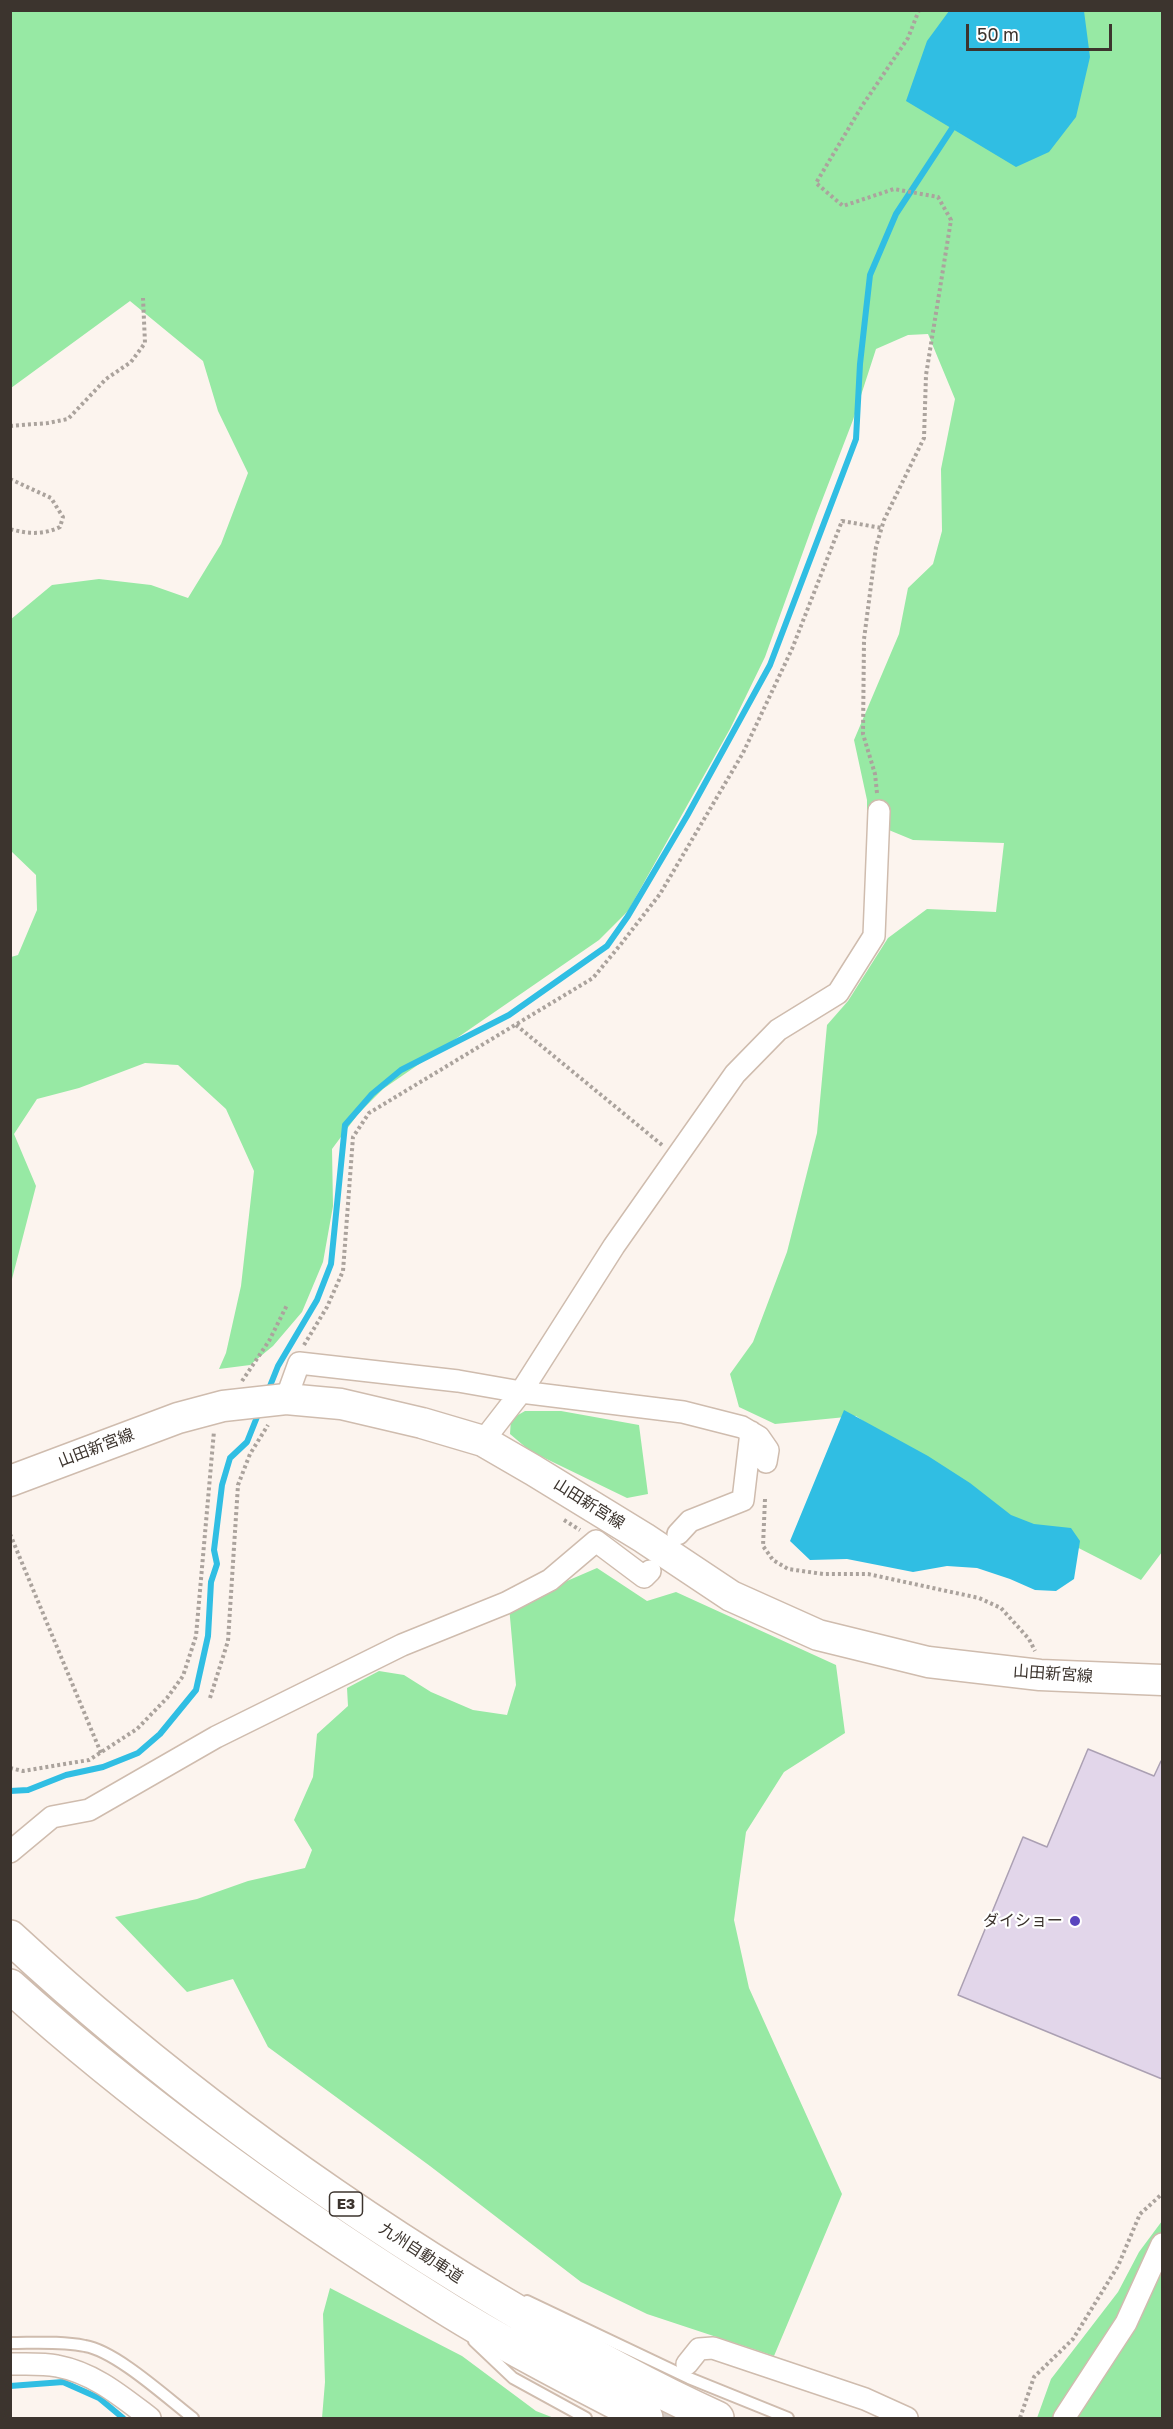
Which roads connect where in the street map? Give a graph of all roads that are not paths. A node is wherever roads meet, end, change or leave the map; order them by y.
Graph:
1 (879, 811) road end
2 (521, 1392) junction
3 (282, 1413) junction
4 (751, 1432) junction
5 (483, 1441) junction
6 (766, 1462) road end
7 (10, 1481) edge
8 (678, 1534) dead end
9 (650, 1571) dead end
10 (1162, 1680) edge
11 (10, 1852) edge
12 (10, 1937) edge
13 (10, 1986) edge
14 (1162, 2244) edge
15 (444, 2268) junction
16 (429, 2298) junction
17 (10, 2343) edge
18 (10, 2364) edge
19 (687, 2364) tunnel mouth
20 (150, 2418) edge
21 (193, 2418) edge
22 (586, 2418) edge
23 (646, 2418) edge
24 (717, 2418) edge
25 (788, 2418) edge
26 (907, 2418) edge
27 (1064, 2418) edge

1 - 2 street
2 - 3 street
2 - 4 street
2 - 5 street
3 - 5 main road, 山田新宮線
3 - 7 main road, 山田新宮線
4 - 6 street
4 - 8 street
5 - 10 main road, 山田新宮線
9 - 11 street
12 - 15 highway, 九州自動車道 / E3
13 - 16 highway, 九州自動車道 / E3
14 - 27 street
15 - 24 highway, 九州自動車道 / E3
15 - 25 lane
16 - 22 lane
16 - 23 highway, 九州自動車道 / E3
17 - 21 lane
18 - 20 street
19 - 26 street

